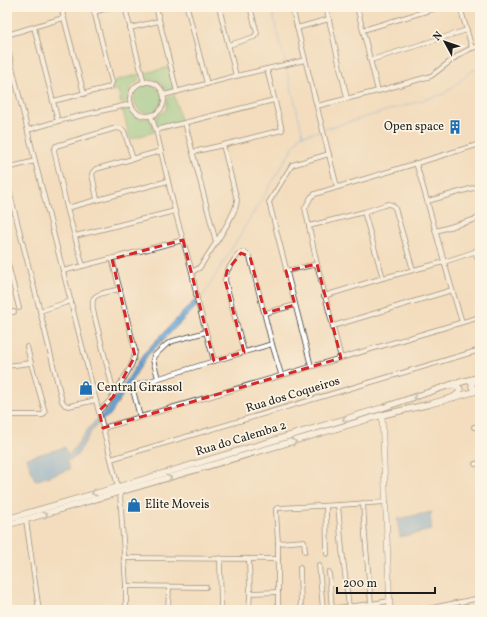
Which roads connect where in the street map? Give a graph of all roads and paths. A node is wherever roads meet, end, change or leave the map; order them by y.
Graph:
1 (61, 7) edge
2 (111, 7) edge
3 (125, 7) edge
4 (156, 7) edge
5 (187, 7) edge
6 (219, 7) edge
7 (250, 7) edge
8 (292, 7) edge
9 (326, 7) edge
10 (357, 7) edge
11 (440, 7) edge
12 (460, 7) edge
13 (93, 9) edge
14 (63, 18) junction
15 (328, 19) junction
16 (159, 21) junction
17 (34, 27) junction
18 (130, 28) junction
19 (298, 28) junction
20 (363, 30) junction
21 (467, 30) junction
22 (7, 35) edge
23 (229, 45) junction
24 (7, 46) edge
25 (480, 46) edge
26 (472, 48) junction
27 (305, 60) junction
28 (371, 60) junction
29 (267, 69) junction
30 (236, 76) junction
31 (144, 83) junction
32 (206, 84) junction
33 (378, 91) junction
34 (177, 92) junction
35 (84, 94) junction
36 (164, 95) junction
37 (347, 98) junction
38 (274, 100) junction
39 (53, 101) junction
40 (131, 104) junction
41 (317, 106) junction
42 (152, 116) junction
43 (58, 121) junction
44 (185, 123) junction
45 (28, 130) junction
46 (156, 130) junction
47 (480, 144) edge
48 (223, 145) junction
49 (161, 151) junction
50 (193, 152) junction
51 (329, 154) junction
52 (133, 159) junction
53 (35, 161) junction
54 (416, 163) junction
55 (7, 168) edge
56 (168, 180) junction
57 (7, 182) edge
58 (480, 186) edge
59 (337, 188) junction
60 (97, 199) junction
61 (428, 201) junction
62 (68, 208) junction
63 (175, 211) junction
64 (364, 212) junction
65 (480, 218) edge
66 (309, 226) junction
67 (436, 231) junction
68 (75, 236) junction
69 (183, 240) junction
70 (216, 242) junction
71 (478, 250) edge
72 (112, 259) junction
73 (7, 260) edge
74 (444, 262) junction
75 (317, 264) junction
76 (83, 266) junction
77 (480, 266) edge
78 (413, 270) junction
79 (63, 271) junction
80 (286, 271) junction
81 (192, 272) junction
82 (383, 278) junction
83 (120, 289) junction
84 (452, 290) junction
85 (324, 296) junction
86 (71, 302) junction
87 (295, 305) junction
88 (19, 308) dead end
89 (40, 311) junction
90 (7, 312) edge
91 (14, 312) dead end
92 (265, 313) junction
93 (480, 317) edge
94 (462, 322) junction
95 (333, 326) junction
96 (206, 332) junction
97 (272, 344) junction
98 (27, 347) dead end
99 (480, 350) edge
100 (244, 352) junction
101 (341, 358) junction
102 (214, 361) junction
103 (31, 363) junction
104 (7, 366) edge
105 (311, 366) junction
106 (281, 374) junction
107 (479, 377) edge
108 (158, 378) junction
109 (450, 385) junction
110 (480, 390) edge
111 (114, 392) junction
112 (452, 398) junction
113 (96, 400) junction
114 (7, 415) edge
115 (100, 415) junction
116 (382, 415) junction
117 (140, 417) junction
118 (480, 426) edge
119 (474, 427) dead end
120 (103, 428) junction
121 (111, 459) junction
122 (480, 463) edge
123 (475, 464) dead end
124 (119, 490) junction
125 (386, 502) junction
126 (363, 503) junction
127 (338, 505) junction
128 (326, 506) junction
129 (7, 519) edge
130 (26, 520) junction
131 (7, 525) edge
132 (278, 543) junction
133 (305, 551) dead end
134 (327, 554) dead end
135 (124, 558) junction
136 (220, 558) junction
137 (248, 559) junction
138 (278, 559) junction
139 (319, 565) dead end
140 (300, 568) dead end
141 (328, 572) dead end
142 (126, 586) junction
143 (169, 587) junction
144 (206, 587) dead end
145 (278, 592) junction
146 (250, 593) junction
147 (480, 598) edge
148 (389, 601) junction
149 (372, 604) junction
150 (349, 607) junction
151 (363, 608) edge
152 (324, 609) edge
153 (332, 609) edge
154 (39, 610) edge
155 (126, 610) edge
156 (168, 610) edge
157 (221, 610) edge
158 (250, 610) edge
159 (278, 610) edge
160 (301, 610) edge
161 (316, 610) edge
162 (390, 610) edge
163 (422, 610) edge

1 - 14 street
2 - 13 street
3 - 18 street
4 - 16 street
5 - 32 street
6 - 23 street
7 - 23 street
8 - 19 street
9 - 15 street
10 - 20 street
11 - 20 street
12 - 21 street
13 - 35 street
14 - 17 street
14 - 35 street
15 - 19 street
15 - 37 street
16 - 18 street
16 - 34 street
17 - 22 street
17 - 39 street
18 - 31 street
19 - 27 street
20 - 28 street
21 - 26 street
21 - 28 street
23 - 30 street
24 - 45 street
25 - 26 street
26 - 33 street
27 - 29 street
27 - 41 street
28 - 33 street
29 - 30 street
29 - 38 street
30 - 32 street
31 - 36 street
31 - 40 street
32 - 34 street
33 - 37 street
34 - 36 street
35 - 39 street
36 - 42 street
37 - 41 street
38 - 44 street
38 - 48 street
39 - 43 street
40 - 42 street
40 - 43 street
41 - 51 street
42 - 46 street
43 - 45 street
44 - 46 street
44 - 50 street
45 - 53 street
46 - 49 street
47 - 54 street
48 - 50 street
48 - 70 street
49 - 52 street
49 - 56 street
50 - 70 street
51 - 59 street
51 - 80 street
52 - 60 street
52 - 62 street
53 - 55 street
53 - 79 street
54 - 59 street
54 - 61 street
56 - 60 street
56 - 63 street
57 - 89 street
58 - 61 street
59 - 66 street
60 - 62 street
61 - 67 street
62 - 68 street
63 - 68 street
63 - 69 street
64 - 66 street
64 - 78 street
64 - 82 street
65 - 67 street
66 - 75 street
67 - 74 street
68 - 76 street
69 - 72 street
69 - 81 street
70 - 81 street
71 - 74 street
71 - 77 street
72 - 76 street
72 - 83 street
73 - 88 street
74 - 78 street
74 - 84 street
75 - 80 street
75 - 85 street
76 - 79 street
78 - 82 street
79 - 86 street
80 - 87 street
81 - 96 street
82 - 85 street
83 - 111 street
83 - 111 street
84 - 94 street
84 - 95 street
85 - 95 street
86 - 89 street
86 - 113 street
87 - 92 street
87 - 105 street
89 - 113 street
90 - 91 street
92 - 97 street
92 - 100 street
93 - 94 street
94 - 101 street
95 - 101 street
96 - 102 street
96 - 108 street
97 - 100 street
97 - 106 street
98 - 103 street
99 - 121 street, Rua dos Coqueiros
100 - 102 street
101 - 105 street
102 - 108 street
103 - 104 street
103 - 114 street
105 - 106 street
106 - 117 street
107 - 109 main road, Rua do Calemba 2
107 - 110 main road
108 - 117 street
109 - 112 main road
109 -> 124 main road, Rua do Calemba 2
110 - 112 main road, Rua do Calemba 2
111 - 115 street
112 - 116 main road, Rua do Calemba 2
113 - 115 street
115 - 120 street
124 -> 116 main road, Rua do Calemba 2
116 - 125 street
117 - 120 street
118 - 119 street
120 - 121 street
121 - 124 street
122 - 123 street
124 -> 129 main road, Rua do Calemba 2
130 -> 124 main road, Rua do Calemba 2
124 - 135 street
125 - 126 street
125 - 148 street
126 - 127 street
126 - 149 street
127 - 128 street
127 - 150 street
128 - 132 street
128 - 134 street
130 - 131 main road, Rua do Calemba 2
130 - 154 street
132 - 133 street
132 - 138 street
135 - 136 street
135 - 142 street
136 - 137 street
136 - 157 street
137 - 138 street
137 - 146 street
138 - 145 street
139 - 152 street
140 - 160 street
141 - 153 street
142 - 143 street
142 - 155 street
143 - 144 street
143 - 156 street
145 - 146 street
145 - 159 street
146 - 158 street
147 - 163 street
148 - 149 street
148 - 162 street
149 - 151 street
150 - 151 street
150 - 153 street
152 - 153 street
152 - 161 street

